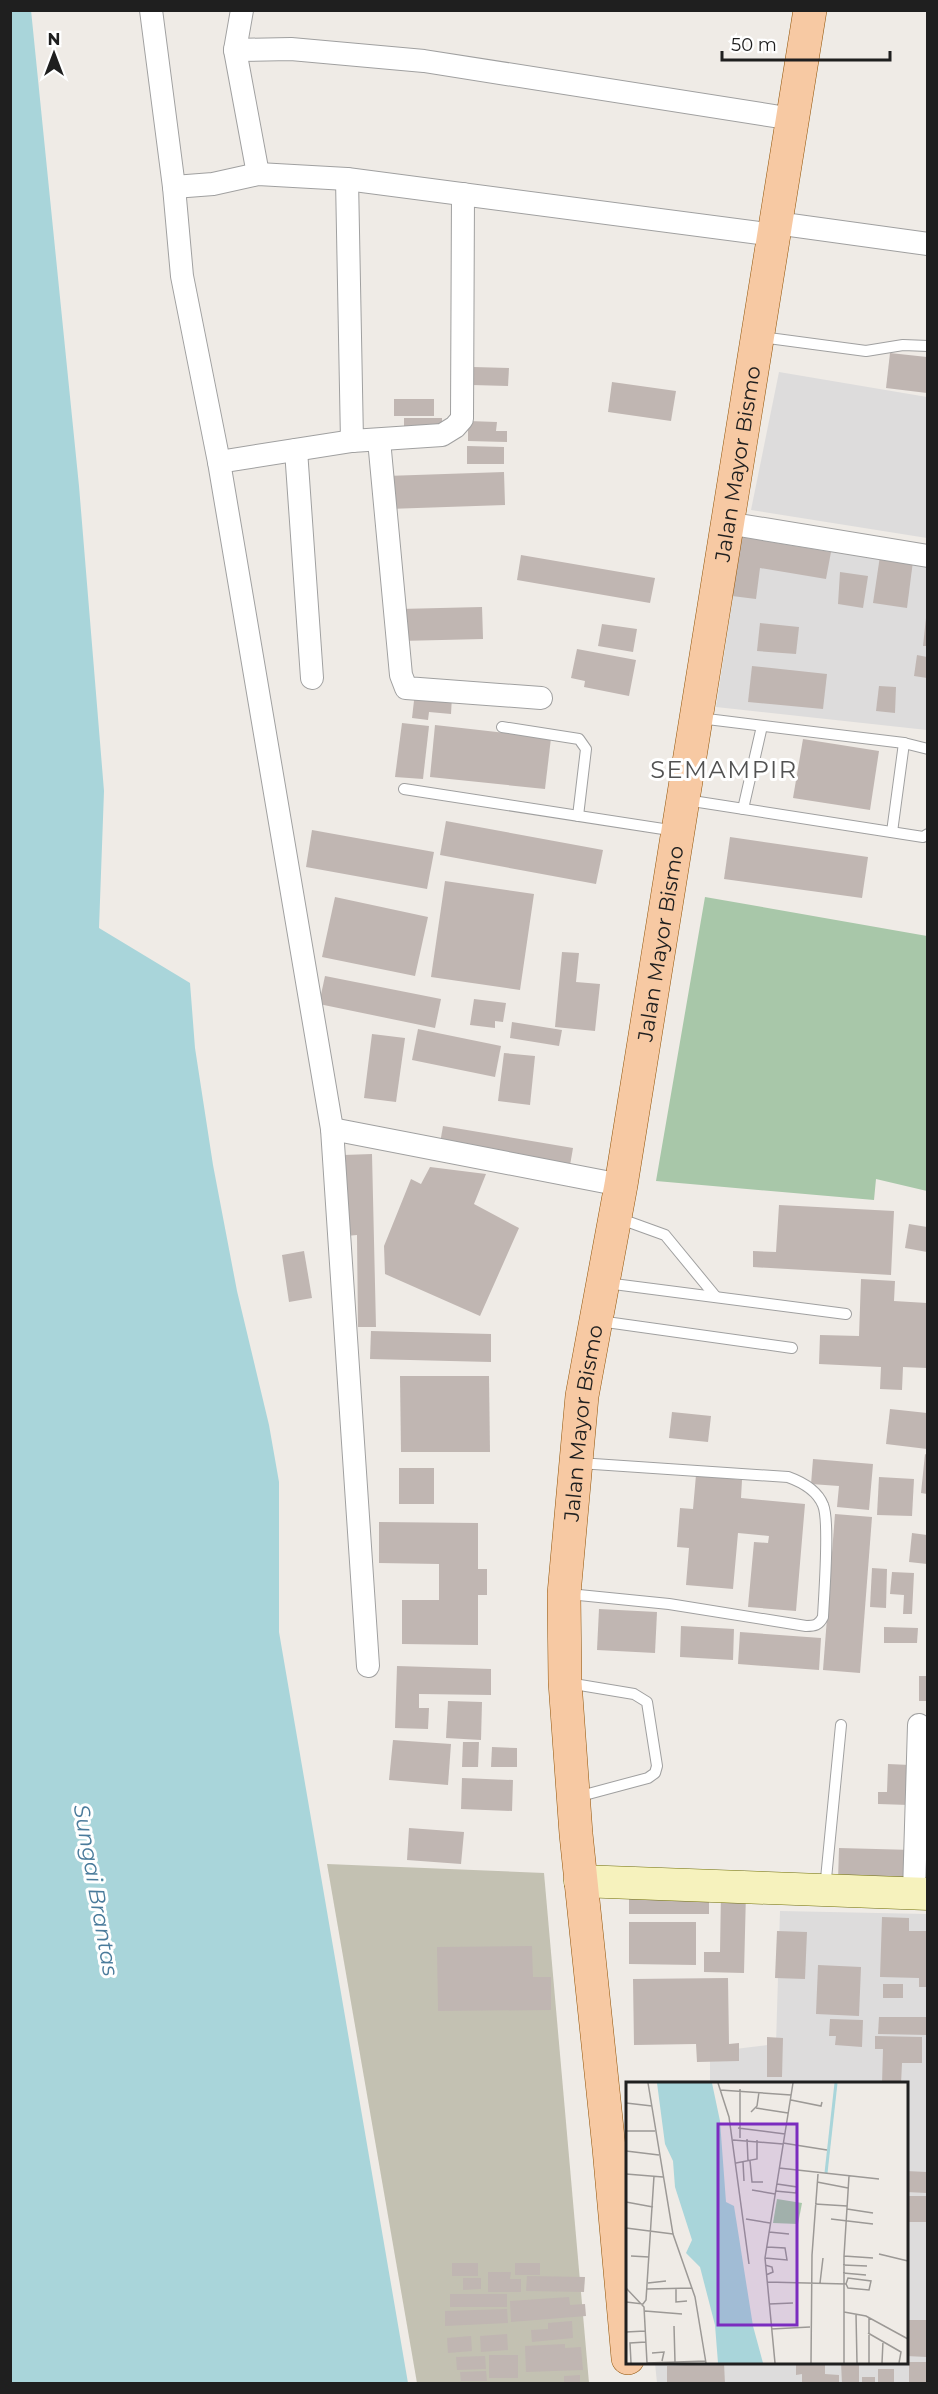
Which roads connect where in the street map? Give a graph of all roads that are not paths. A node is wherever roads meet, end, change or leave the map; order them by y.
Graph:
1 (151, 10) edge
2 (242, 10) edge
3 (810, 10) edge
4 (235, 50) junction
5 (793, 119) junction
6 (258, 174) junction
7 (347, 179) junction
8 (174, 187) junction
9 (463, 194) junction
10 (775, 229) junction
11 (927, 244) edge
12 (757, 336) junction
13 (927, 346) edge
14 (380, 440) junction
15 (352, 441) junction
16 (296, 450) junction
17 (219, 462) junction
18 (727, 523) junction
19 (927, 556) edge
20 (312, 678) dead end
21 (541, 698) dead end
22 (696, 717) junction
23 (762, 726) junction
24 (502, 728) dead end
25 (904, 743) junction
26 (927, 749) edge
27 (404, 789) dead end
28 (743, 809) junction
29 (578, 816) junction
30 (680, 816) junction
31 (892, 832) junction
32 (927, 834) edge
33 (332, 1129) junction
34 (621, 1185) junction
35 (615, 1217) junction
36 (603, 1283) junction
37 (716, 1298) junction
38 (846, 1314) dead end
39 (596, 1320) junction
40 (792, 1348) dead end
41 (575, 1463) junction
42 (564, 1594) junction
43 (368, 1666) dead end
44 (565, 1682) junction
45 (841, 1725) dead end
46 (919, 1725) dead end
47 (574, 1798) junction
48 (580, 1881) junction
49 (825, 1890) junction
50 (921, 1893) edge
51 (618, 2147) edge
52 (626, 2317) edge
53 (628, 2364) edge
54 (630, 2384) edge

1 - 8 street
2 - 4 street
3 - 5 main road, Jalan Mayor Bismo
4 - 5 street
4 - 6 street
5 - 10 main road, Jalan Mayor Bismo
6 - 7 street
6 - 8 street
7 - 9 street
7 - 15 street
8 - 17 street
9 - 10 street
9 - 14 street
10 - 11 street
10 - 12 main road, Jalan Mayor Bismo
12 - 13 lane
12 - 18 main road, Jalan Mayor Bismo
14 - 15 street
14 - 21 street
15 - 16 street
16 - 17 street
16 - 20 street
17 - 33 street
18 - 19 street
18 - 22 main road, Jalan Mayor Bismo
22 - 23 lane
22 - 30 main road, Jalan Mayor Bismo
23 - 25 lane
23 - 28 lane
24 - 29 lane
25 - 26 lane
25 - 31 lane
27 - 29 lane
28 - 30 lane
28 - 31 lane
29 - 30 lane
30 - 34 main road, Jalan Mayor Bismo
31 - 32 lane
33 - 34 street
33 - 43 street
34 - 35 main road, Jalan Mayor Bismo
35 - 36 main road, Jalan Mayor Bismo
35 - 37 lane
36 - 37 lane
36 - 39 main road, Jalan Mayor Bismo
37 - 38 lane
39 - 40 lane
39 - 41 main road, Jalan Mayor Bismo
41 - 42 main road, Jalan Mayor Bismo
41 - 42 lane
42 - 44 main road, Jalan Mayor Bismo
44 - 47 main road, Jalan Mayor Bismo
44 - 47 lane
45 - 49 lane
46 - 50 street
47 - 48 main road, Jalan Mayor Bismo
48 - 49 street
48 - 51 main road, Jalan Mayor Bismo
49 - 50 street
51 - 52 main road, Jalan Mayor Bismo
53 - 54 main road, Jalan Mayor Bismo

